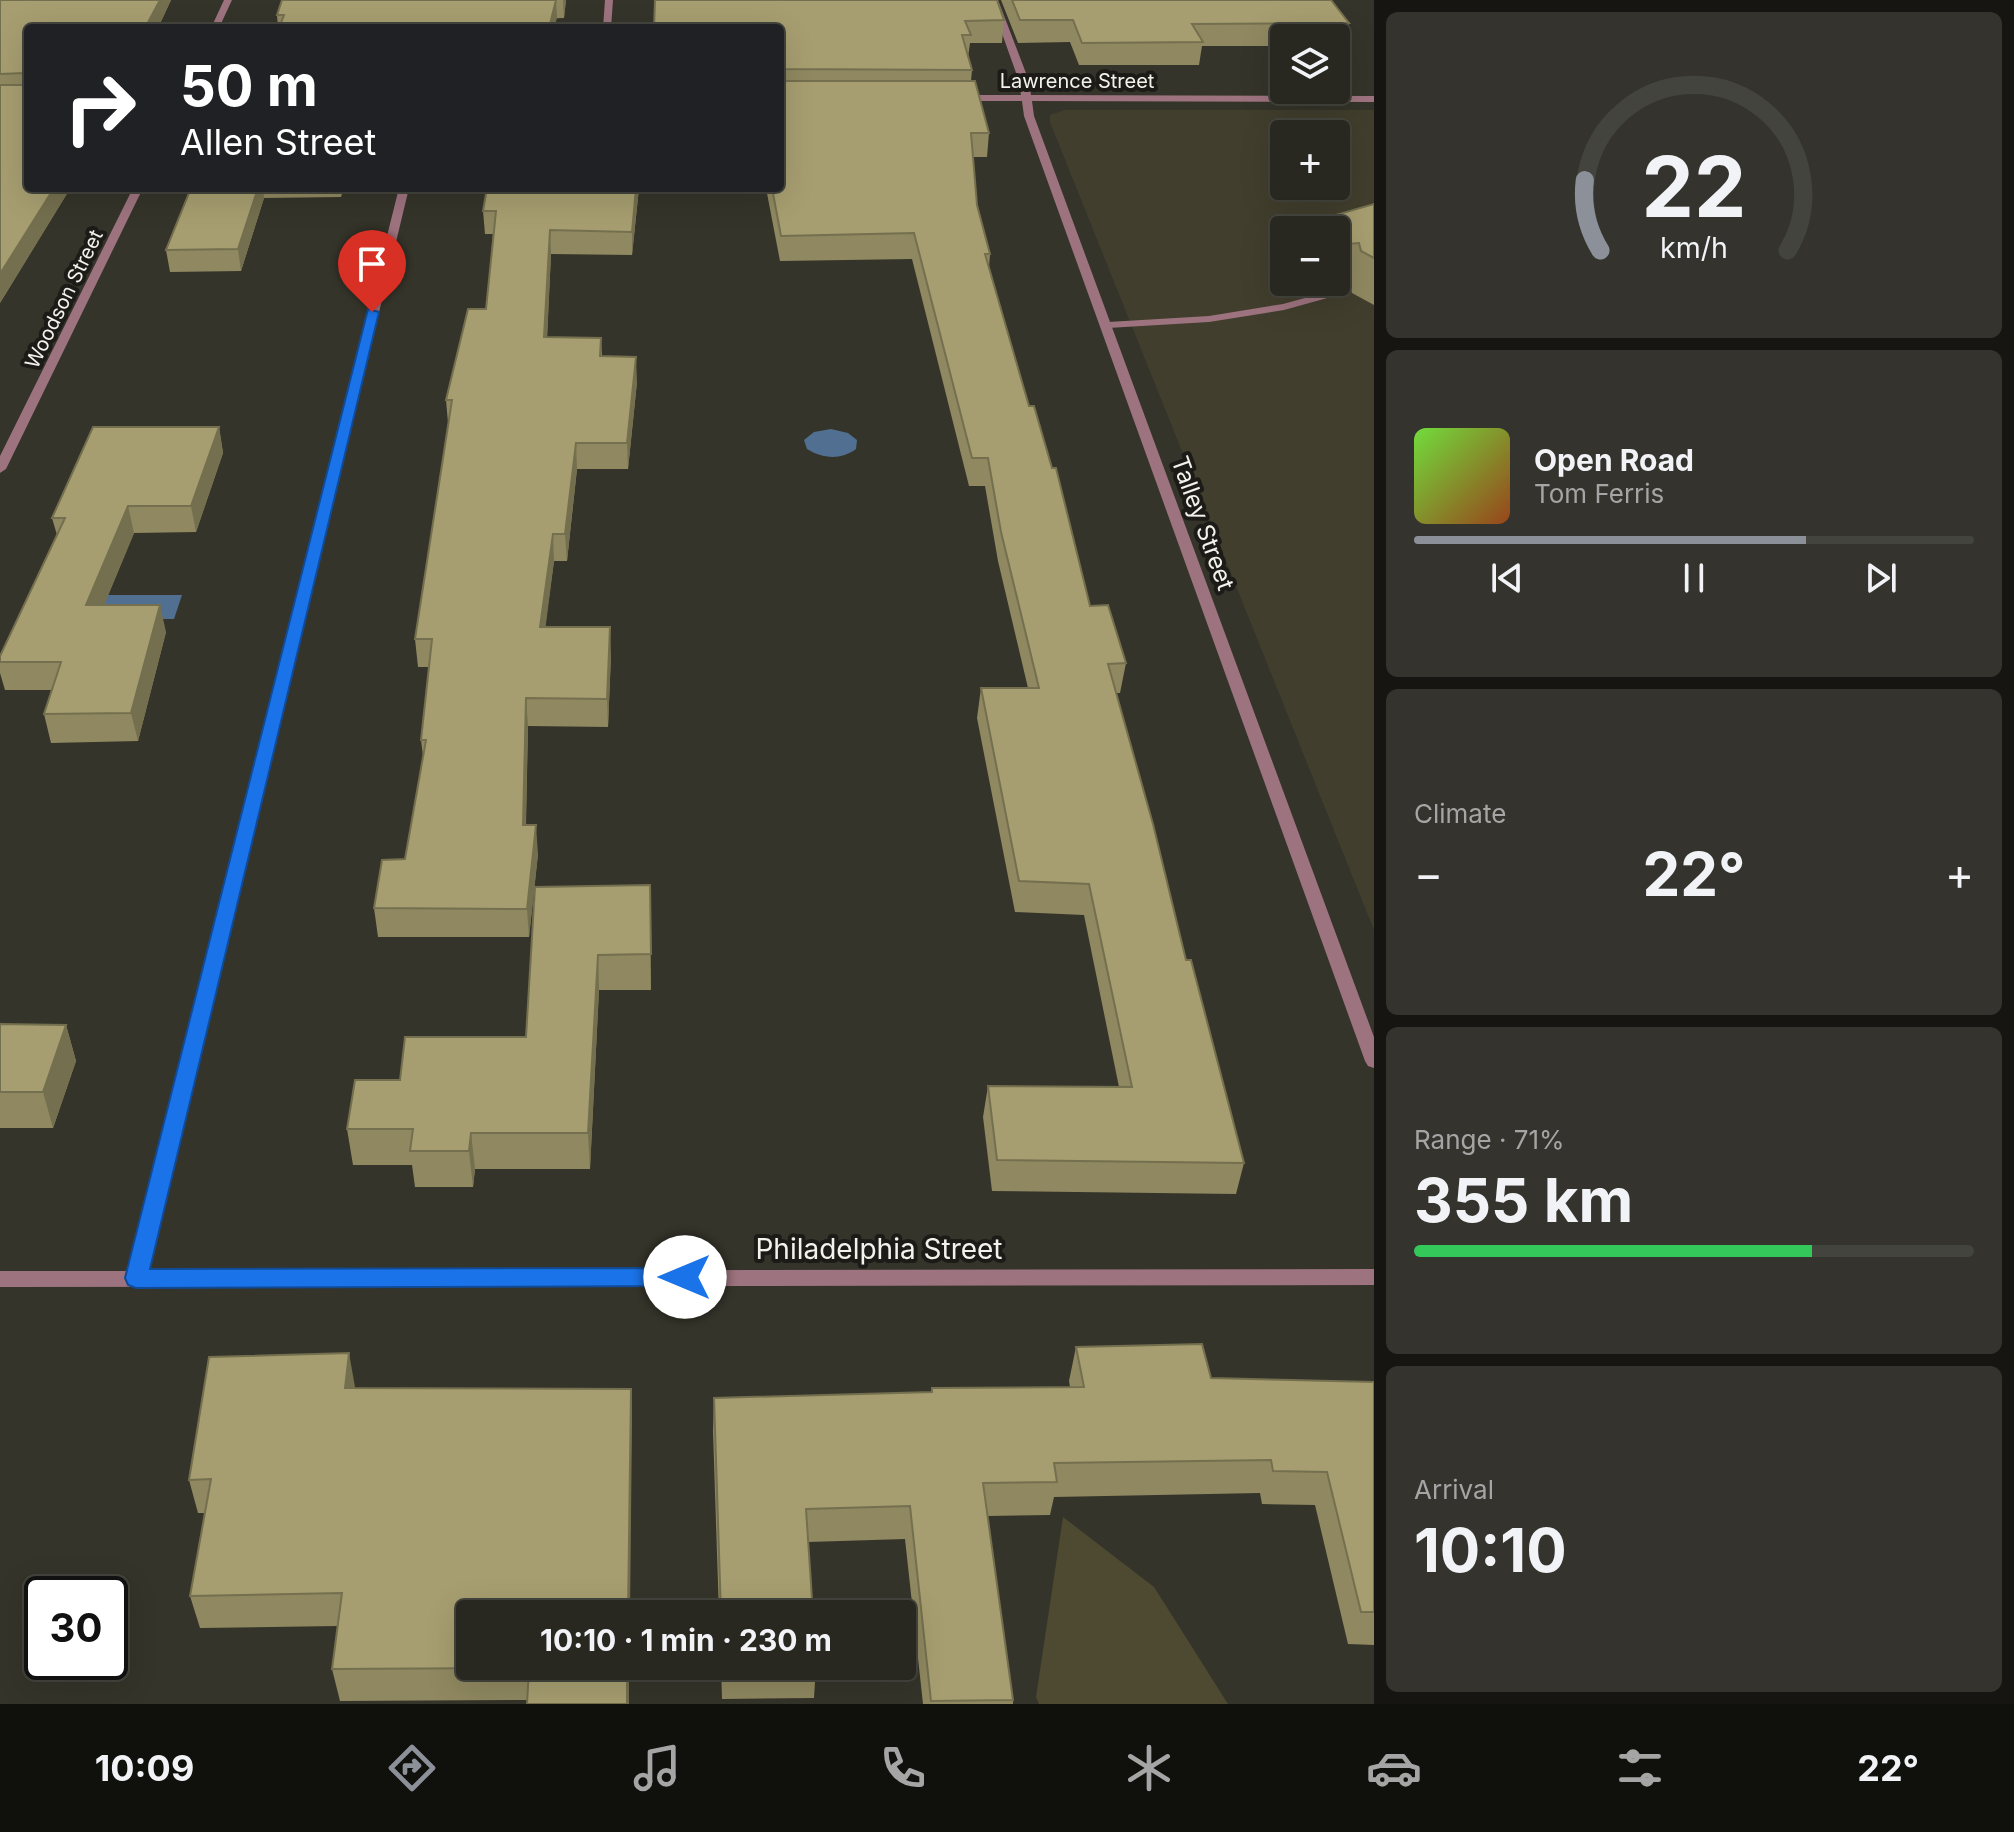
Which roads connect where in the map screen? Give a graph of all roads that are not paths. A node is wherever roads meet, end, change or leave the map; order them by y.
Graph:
1 (228, 0) edge
2 (609, 0) edge
3 (994, 0) edge
4 (217, 24) edge
5 (607, 24) edge
6 (953, 98) edge
7 (1027, 98) junction
8 (1374, 99) edge
9 (136, 192) edge
10 (403, 192) edge
11 (1323, 296) edge
12 (1108, 325) junction
13 (0, 469) edge
14 (1374, 1061) edge
15 (1374, 1277) edge
16 (136, 1278) junction
17 (0, 1279) edge

1 - 4 street
2 - 5 street
3 - 7 street, Talley Street
6 - 7 street, Lawrence Street
7 - 8 street, Lawrence Street
7 - 12 street, Talley Street
9 - 13 street, Woodson Street
10 - 16 street
11 - 12 street
12 - 14 street, Talley Street
15 - 16 street, Philadelphia Street
16 - 17 street, Philadelphia Street

